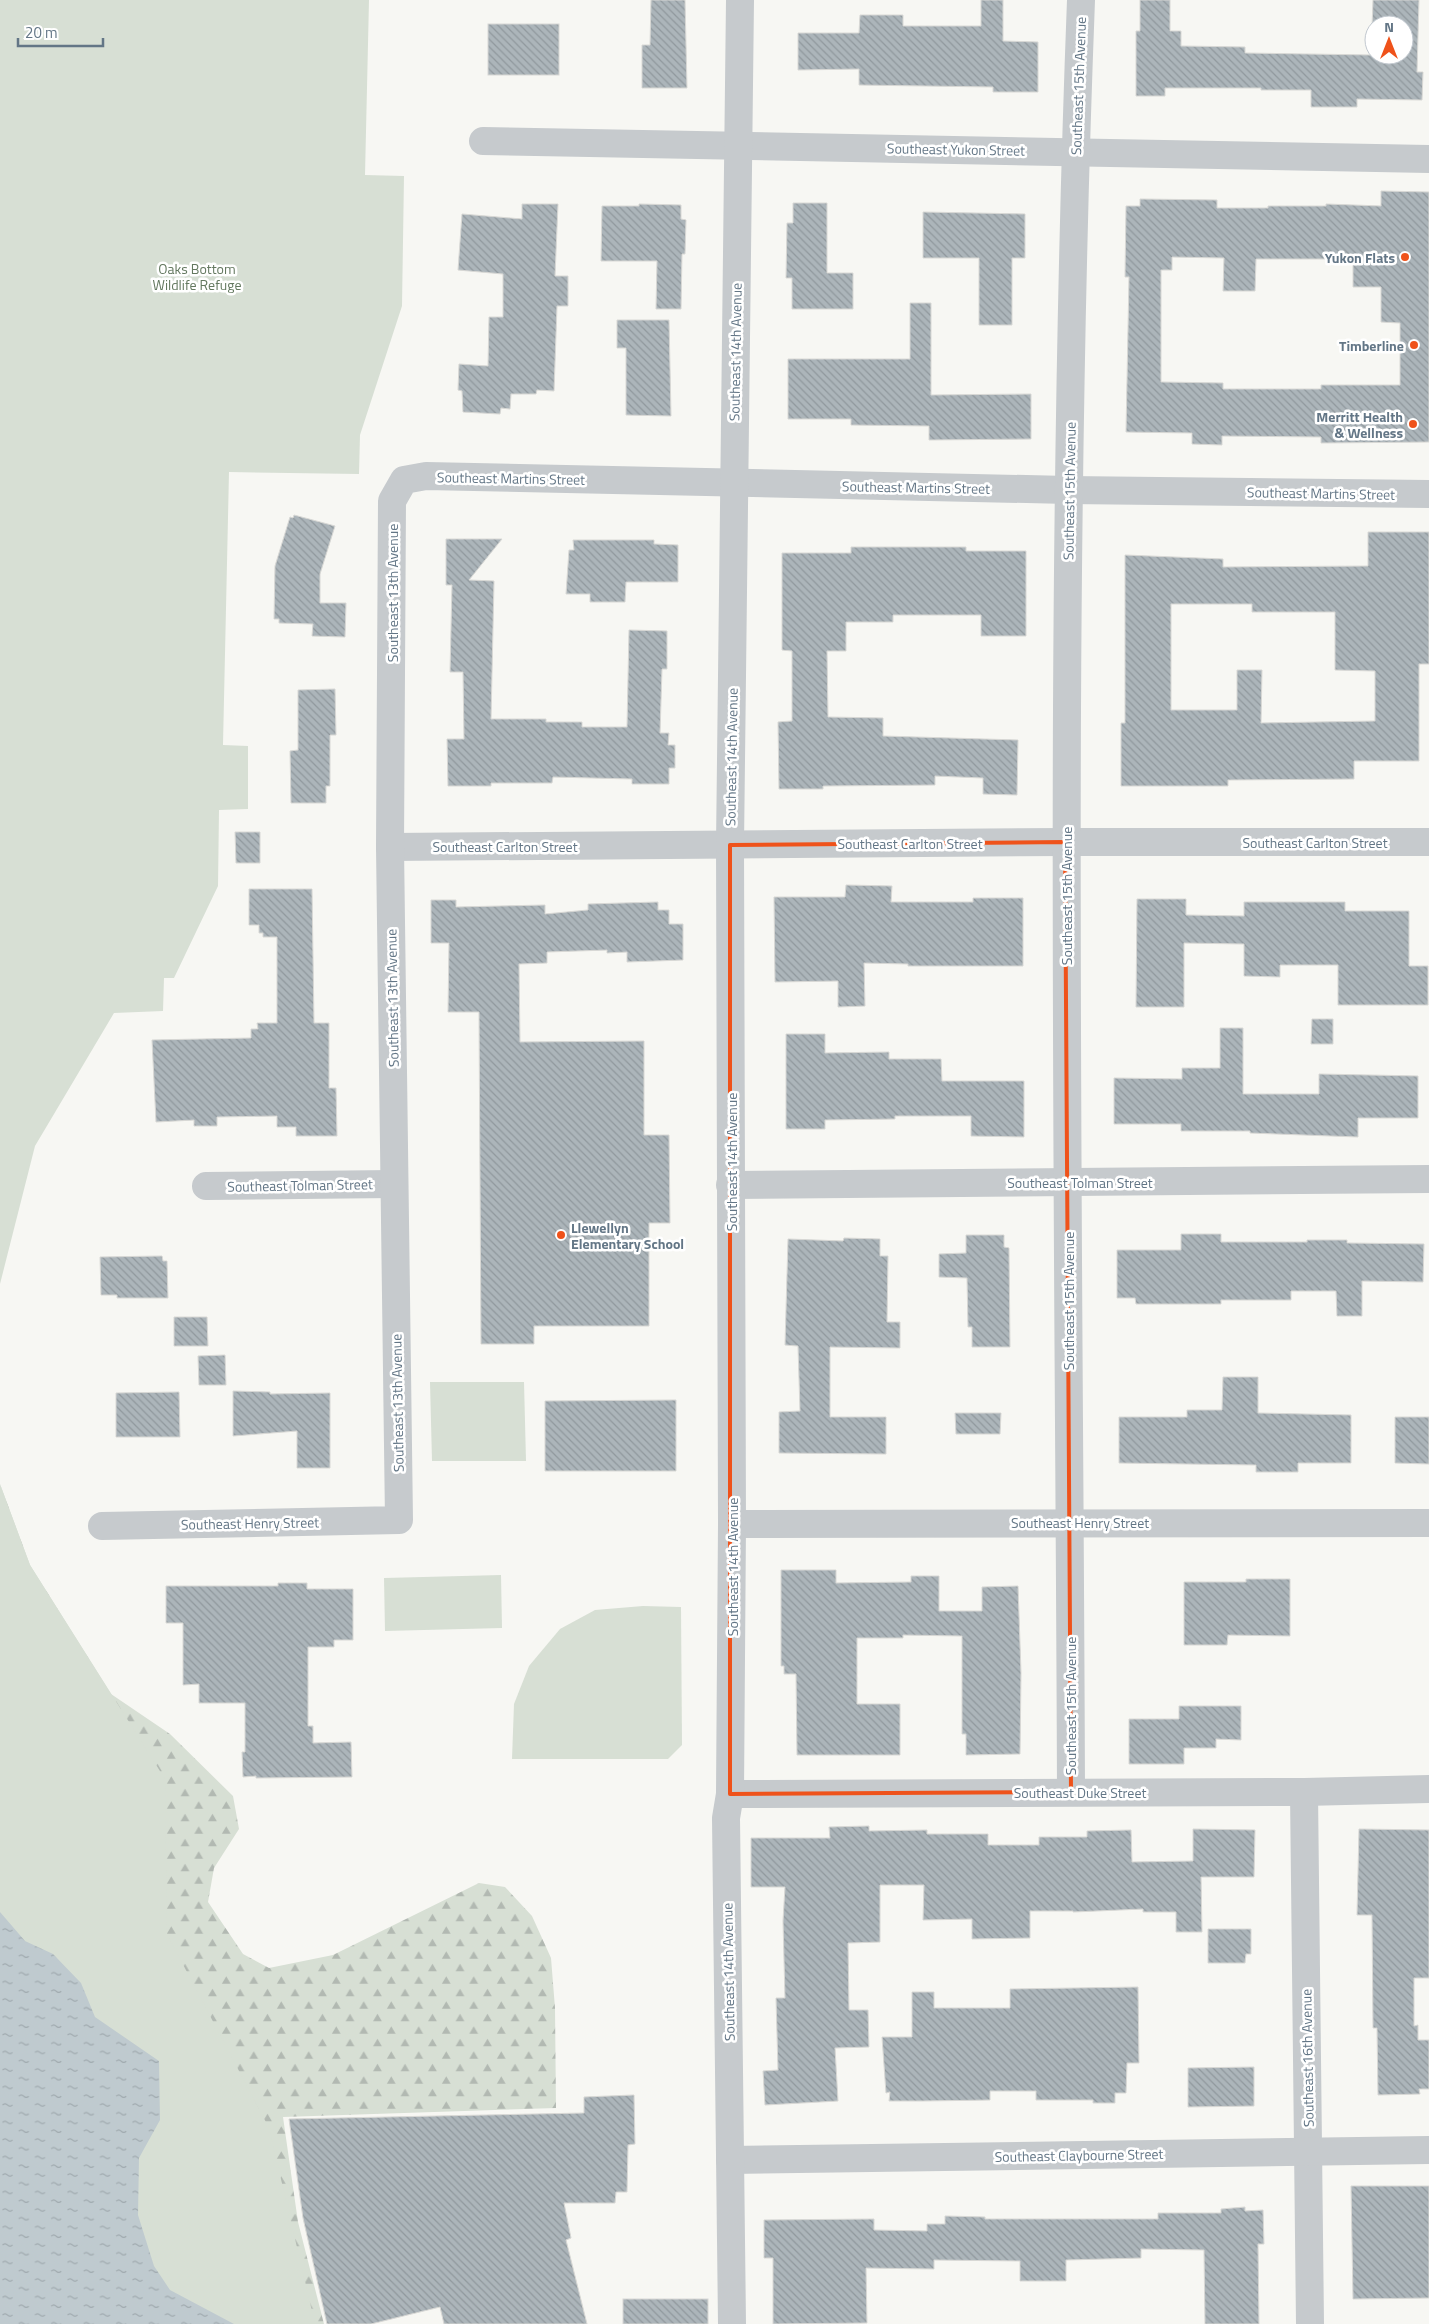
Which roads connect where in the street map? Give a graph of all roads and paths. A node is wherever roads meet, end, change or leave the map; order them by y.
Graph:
1 (740, 0) edge
2 (1081, 0) edge
3 (483, 141) dead end
4 (738, 146) junction
5 (1075, 151) junction
6 (1429, 159) edge
7 (404, 480) joint
8 (734, 483) junction
9 (1068, 490) junction
10 (1429, 494) edge
11 (1065, 842) junction
12 (1429, 842) edge
13 (730, 845) junction
14 (390, 847) junction
15 (1429, 1179) edge
16 (1067, 1182) junction
17 (393, 1184) junction
18 (730, 1185) junction
19 (206, 1186) dead end
20 (399, 1520) joint
21 (1070, 1522) junction
22 (1429, 1523) edge
23 (732, 1524) junction
24 (102, 1526) dead end
25 (1429, 1789) edge
26 (1071, 1792) junction
27 (1304, 1792) junction
28 (730, 1794) junction
29 (1429, 2150) edge
30 (1308, 2152) junction
31 (730, 2160) junction
32 (732, 2324) edge
33 (1310, 2324) edge

1 - 4 street, Southeast 14th Avenue
2 - 5 street, Southeast 15th Avenue
3 - 4 street, Southeast Yukon Street
4 - 5 street, Southeast Yukon Street
4 - 8 street, Southeast 14th Avenue
5 - 6 street, Southeast Yukon Street
5 - 9 street, Southeast 15th Avenue
7 - 8 street, Southeast Martins Street
7 - 14 street, Southeast 13th Avenue
8 - 9 street, Southeast Martins Street
8 - 13 street, Southeast 14th Avenue
9 - 10 street, Southeast Martins Street
9 - 11 street, Southeast 15th Avenue
11 - 12 street, Southeast Carlton Street
11 - 13 street, Southeast Carlton Street
11 - 16 street, Southeast 15th Avenue
13 - 14 street, Southeast Carlton Street
13 - 18 street, Southeast 14th Avenue
14 - 17 street, Southeast 13th Avenue
15 - 16 street, Southeast Tolman Street
16 - 18 street, Southeast Tolman Street
16 - 21 street, Southeast 15th Avenue
17 - 19 street, Southeast Tolman Street
17 - 20 street, Southeast 13th Avenue
18 - 23 street, Southeast 14th Avenue
20 - 24 street, Southeast Henry Street
21 - 22 street, Southeast Henry Street
21 - 23 street, Southeast Henry Street
21 - 26 street, Southeast 15th Avenue
23 - 28 street, Southeast 14th Avenue
25 - 27 street, Southeast Duke Street
26 - 27 street, Southeast Duke Street
26 - 28 street, Southeast Duke Street
27 - 30 street, Southeast 16th Avenue
28 - 31 street, Southeast 14th Avenue
29 - 30 street, Southeast Claybourne Street
30 - 31 street, Southeast Claybourne Street
30 - 33 street, Southeast 16th Avenue
31 - 32 street, Southeast 14th Avenue

